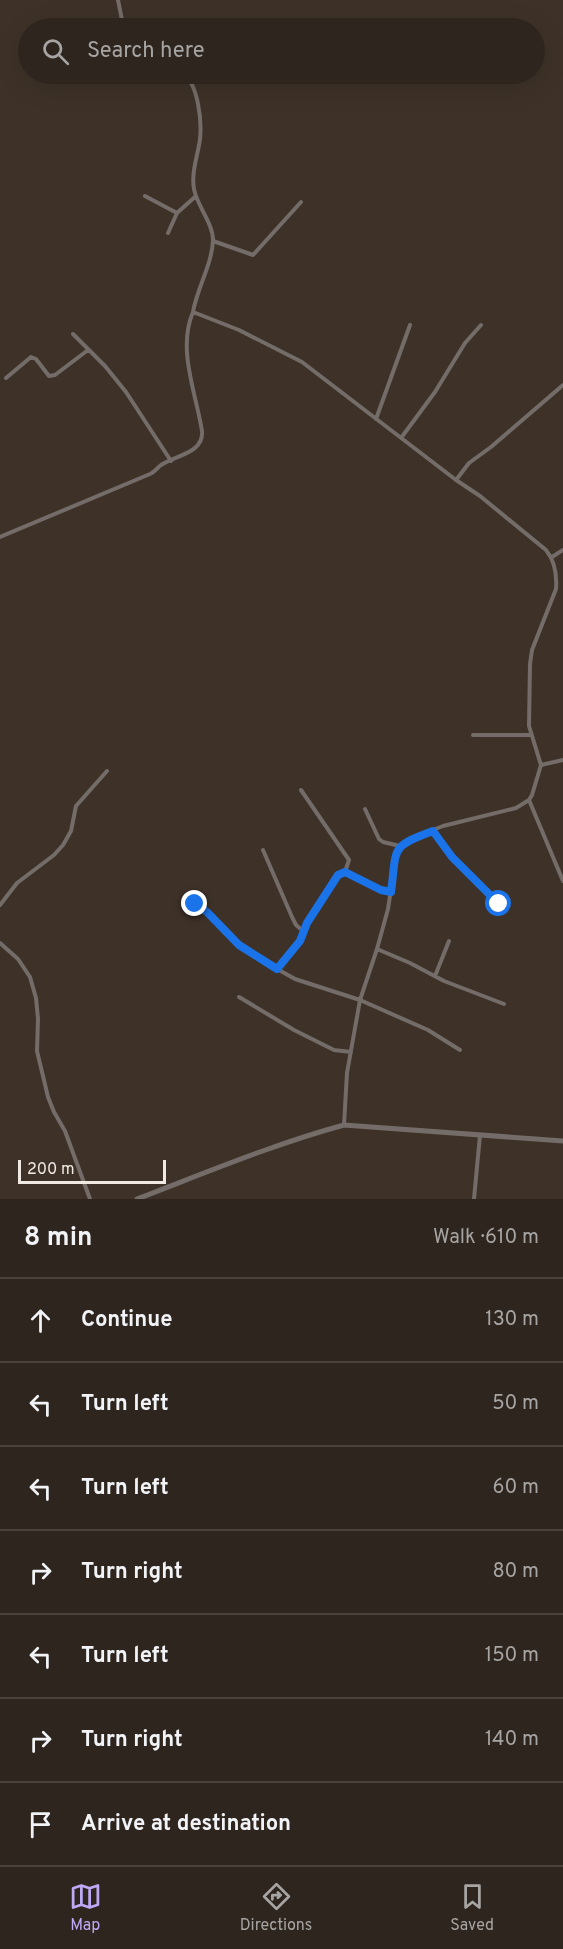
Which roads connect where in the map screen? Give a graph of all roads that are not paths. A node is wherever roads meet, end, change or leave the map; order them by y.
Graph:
1 (118, 0) edge
2 (122, 18) edge
3 (191, 84) edge
4 (145, 196) dead end
5 (196, 196) junction
6 (301, 202) dead end
7 (177, 213) junction
8 (168, 233) dead end
9 (213, 241) junction
10 (193, 312) junction
11 (410, 325) dead end
12 (481, 326) dead end
13 (73, 334) dead end
14 (88, 350) junction
15 (6, 378) dead end
16 (563, 385) edge
17 (376, 419) junction
18 (401, 438) junction
19 (171, 461) junction
20 (456, 480) junction
21 (0, 537) edge
22 (563, 550) edge
23 (552, 557) junction
24 (473, 735) dead end
25 (532, 735) junction
26 (563, 760) edge
27 (542, 765) junction
28 (107, 771) dead end
29 (301, 790) dead end
30 (529, 800) junction
31 (365, 809) dead end
32 (433, 831) junction
33 (400, 846) junction
34 (263, 850) dead end
35 (345, 872) junction
36 (563, 881) edge
37 (391, 892) junction
38 (195, 904) dead end
39 (499, 904) dead end
40 (0, 905) edge
41 (303, 931) junction
42 (449, 941) dead end
43 (0, 943) edge
44 (377, 949) junction
45 (277, 969) junction
46 (435, 976) junction
47 (239, 997) dead end
48 (360, 1000) junction
49 (504, 1005) dead end
50 (460, 1050) dead end
51 (351, 1052) junction
52 (344, 1125) junction
53 (480, 1134) junction
54 (563, 1141) edge
55 (90, 1199) edge
56 (137, 1199) edge
57 (474, 1199) edge

1 - 2 street
3 - 5 street
4 - 7 street
5 - 7 street
5 - 9 street
6 - 9 street
7 - 8 street
9 - 10 street
10 - 17 street
10 - 19 street
11 - 17 street
12 - 18 street
13 - 14 street
14 - 15 street
14 - 19 street
16 - 20 street
17 - 18 street
18 - 20 street
19 - 21 street
20 - 23 street
22 - 23 street
23 - 25 street
24 - 25 street
25 - 27 street
26 - 27 street
27 - 30 street
28 - 40 street
29 - 35 street
30 - 32 street
30 - 36 street
31 - 33 street
32 - 33 street
32 - 39 street
33 - 37 street
34 - 41 street
35 - 37 street
35 - 41 street
37 - 44 street
38 - 45 street
41 - 45 street
42 - 46 street
43 - 55 street
44 - 46 street
44 - 48 street
45 - 48 street
46 - 49 street
47 - 51 street
48 - 50 street
48 - 51 street
51 - 52 street
52 - 53 street
52 - 56 street
53 - 54 street
53 - 57 street

